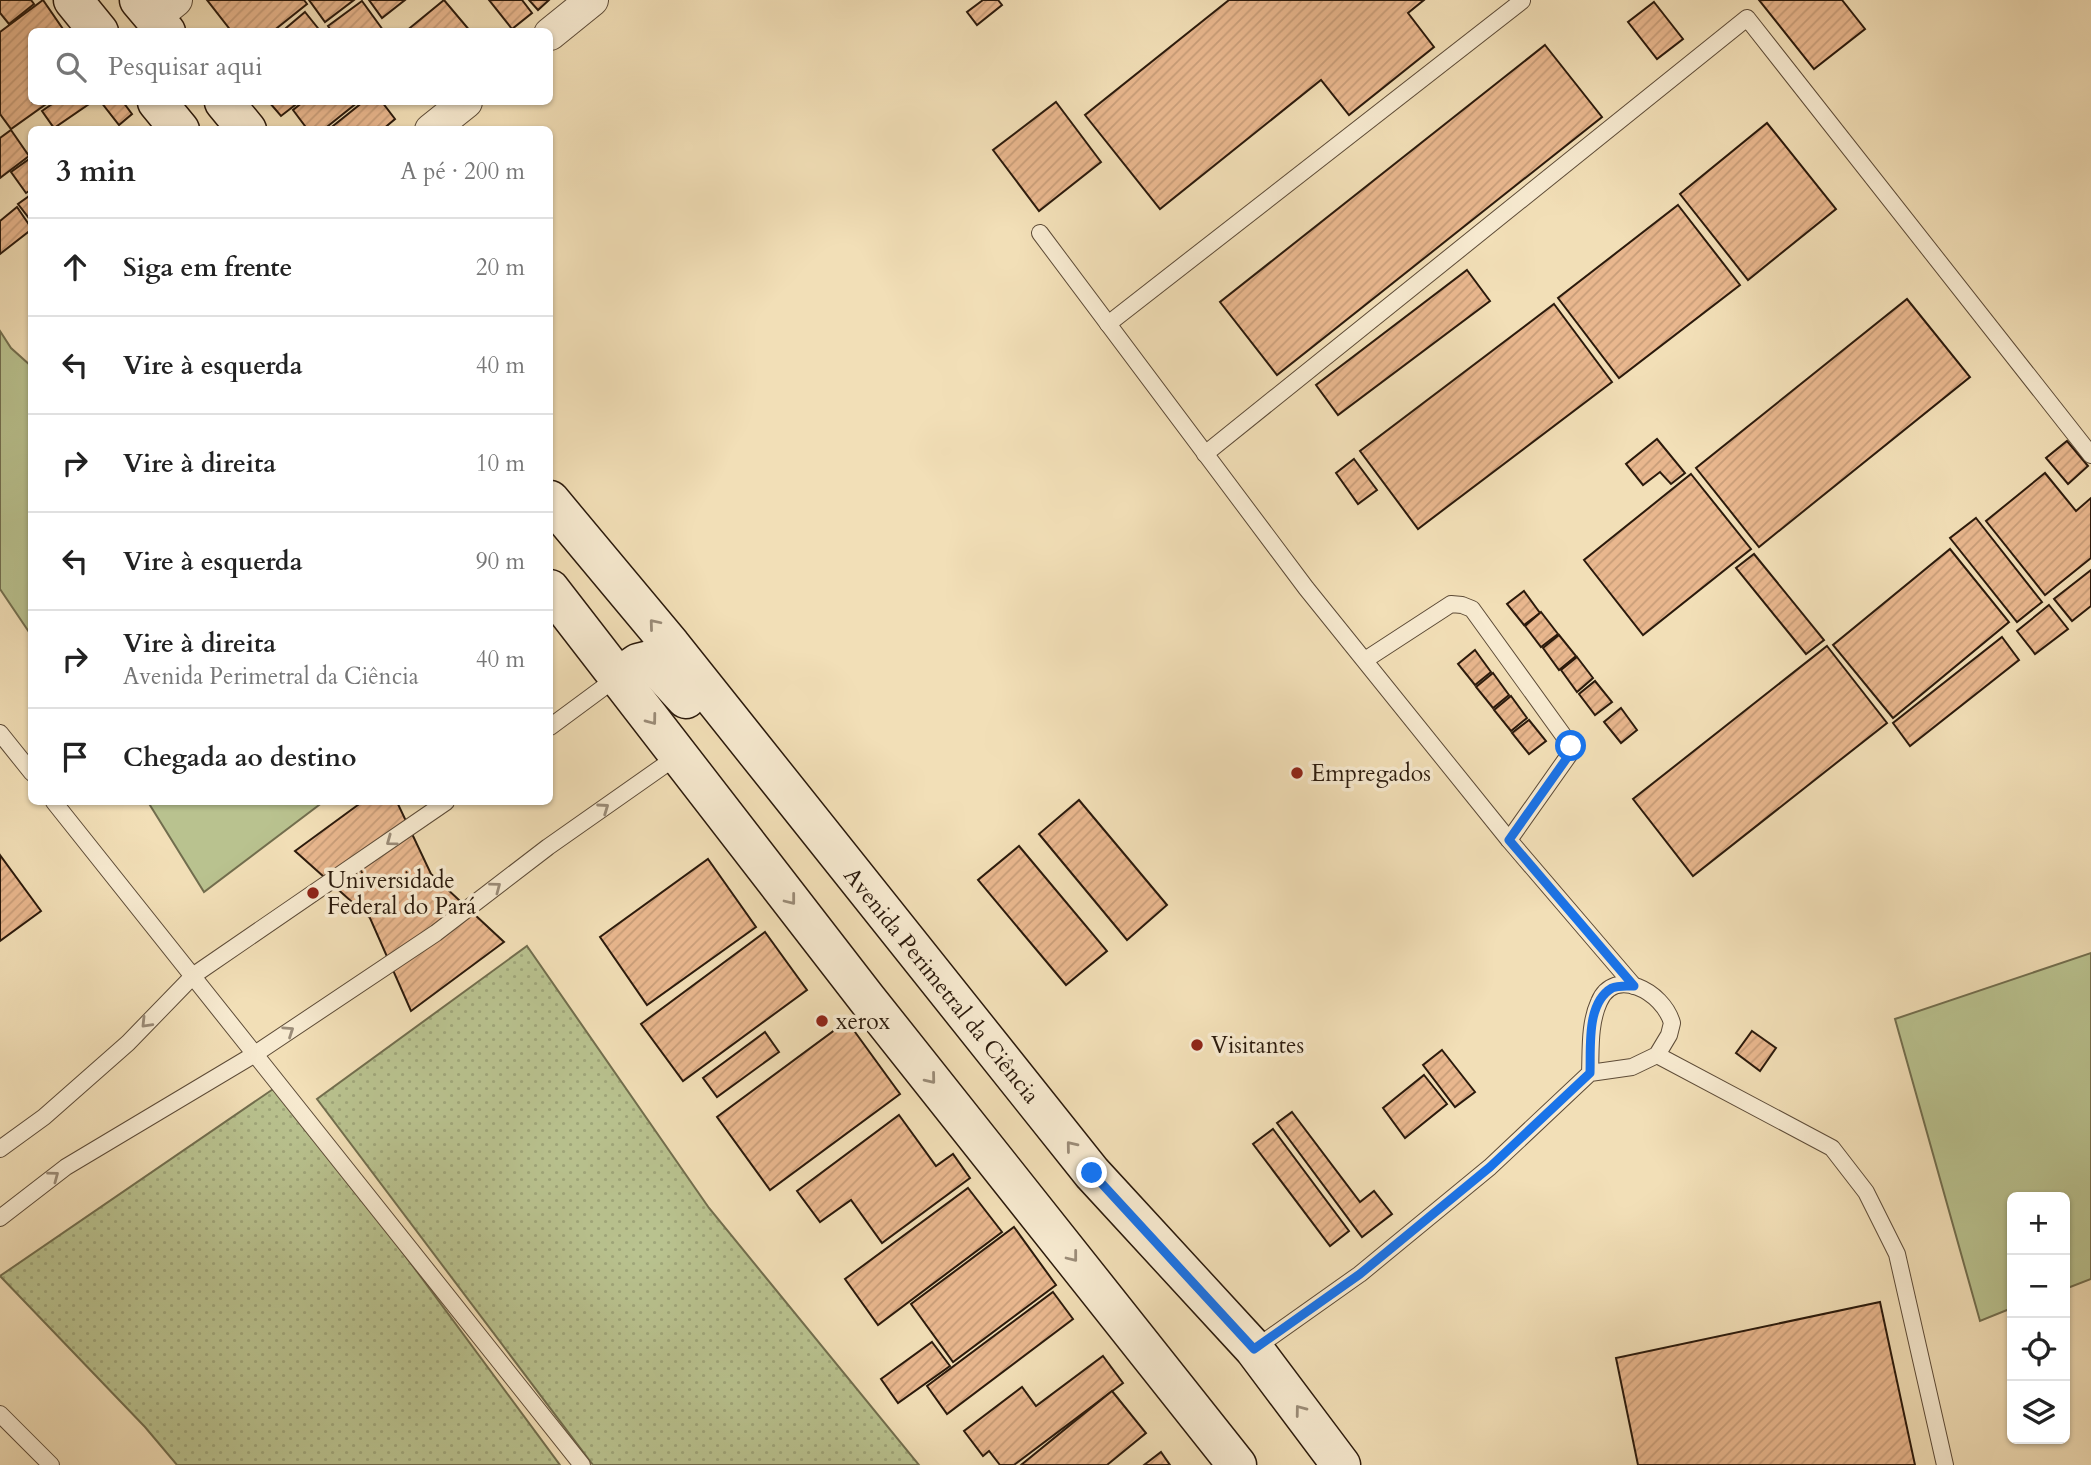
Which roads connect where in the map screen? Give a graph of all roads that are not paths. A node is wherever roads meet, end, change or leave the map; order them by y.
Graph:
1 (73, 0) edge
2 (592, 0) edge
3 (1522, 1) edge
4 (96, 28) edge
5 (553, 32) edge
6 (159, 105) edge
7 (226, 105) edge
8 (462, 105) edge
9 (177, 126) edge
10 (244, 126) edge
11 (436, 126) edge
12 (1040, 233) dead end
13 (1108, 324) junction
14 (1205, 454) junction
15 (2091, 455) edge
16 (553, 504) edge
17 (553, 593) edge
18 (1364, 660) junction
19 (619, 676) junction
20 (553, 725) edge
21 (0, 733) edge
22 (679, 755) junction
23 (28, 768) edge
24 (56, 805) edge
25 (442, 805) edge
26 (1509, 840) junction
27 (913, 949) junction
28 (194, 975) junction
29 (1634, 986) junction
30 (255, 1054) junction
31 (1657, 1055) junction
32 (1590, 1073) junction
33 (0, 1149) edge
34 (0, 1218) edge
35 (1254, 1349) junction
36 (0, 1414) edge
37 (1232, 1459) edge
38 (51, 1465) edge
39 (582, 1465) edge
40 (1264, 1465) edge
41 (1341, 1465) edge
42 (1945, 1465) edge

1 - 4 main road
2 - 5 street
3 - 13 lane
6 - 9 main road
7 - 10 main road
8 - 11 street
12 - 13 lane
13 - 14 lane
14 - 15 lane
14 - 18 lane
27 -> 16 main road, Avenida Perimetral da Ciência
17 - 19 main road
18 - 26 lane
18 - 26 lane
19 - 20 lane
19 -> 22 main road
19 - 27 main road
21 - 23 lane
30 -> 22 lane
22 -> 37 main road
24 - 28 lane
25 -> 28 lane
26 - 29 lane
35 -> 27 main road, Avenida Perimetral da Ciência
28 - 30 lane
28 -> 33 lane
29 - 31 lane
29 - 32 lane
34 -> 30 lane
30 - 39 lane
31 - 32 lane
31 - 42 lane
32 - 35 lane
41 -> 35 main road, Avenida Perimetral da Ciência
36 - 38 lane
37 - 40 main road

